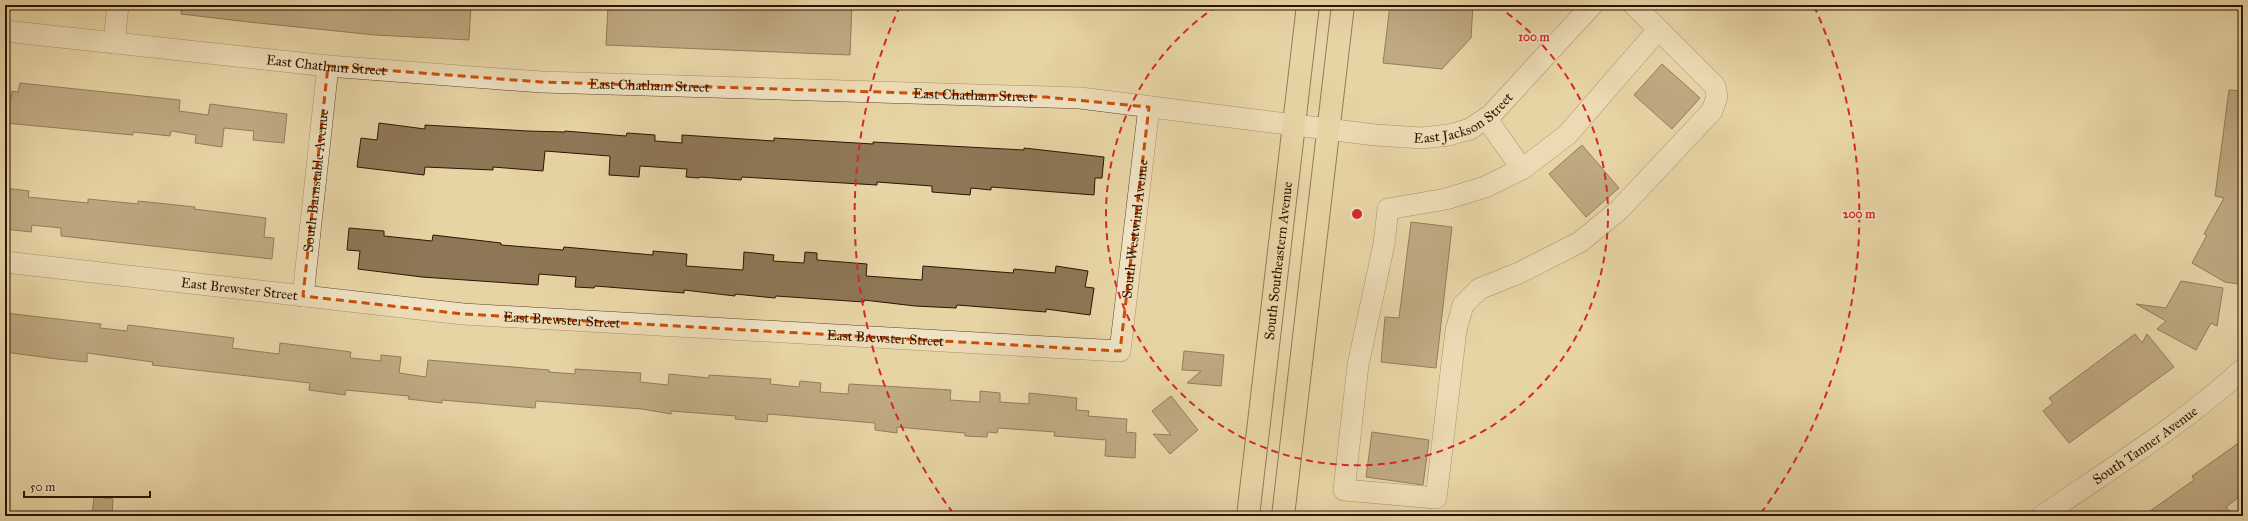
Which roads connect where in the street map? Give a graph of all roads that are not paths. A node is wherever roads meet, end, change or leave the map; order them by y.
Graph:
1 (118, 5) edge
2 (1308, 5) edge
3 (1343, 5) edge
4 (1592, 5) edge
5 (1634, 5) edge
6 (1658, 30) junction
7 (5, 32) edge
8 (114, 43) junction
9 (328, 66) junction
10 (1149, 106) junction
11 (1486, 118) junction
12 (1294, 124) junction
13 (1328, 129) junction
14 (1522, 169) junction
15 (5, 262) edge
16 (303, 296) junction
17 (1120, 351) joint
18 (2243, 369) edge
19 (2051, 514) edge
20 (1248, 516) edge
21 (1283, 516) edge

1 - 8 street
2 - 12 main road, South Southeastern Avenue
3 - 13 main road
4 - 11 street, East Jackson Street
5 - 6 street
6 - 14 street
6 - 14 street
7 - 8 street, East Chatham Street
8 - 9 street, East Chatham Street
9 - 10 street, East Chatham Street
9 - 16 street, South Barnstable Avenue
10 - 12 street, East Chatham Street
10 - 17 street, South Westwind Avenue
11 - 13 street, East Jackson Street
11 - 14 street
12 - 13 street, East Jackson Street
12 - 20 main road, South Southeastern Avenue
13 - 21 main road
15 - 16 street, East Brewster Street
16 - 17 street, East Brewster Street
18 - 19 street, South Tanner Avenue

